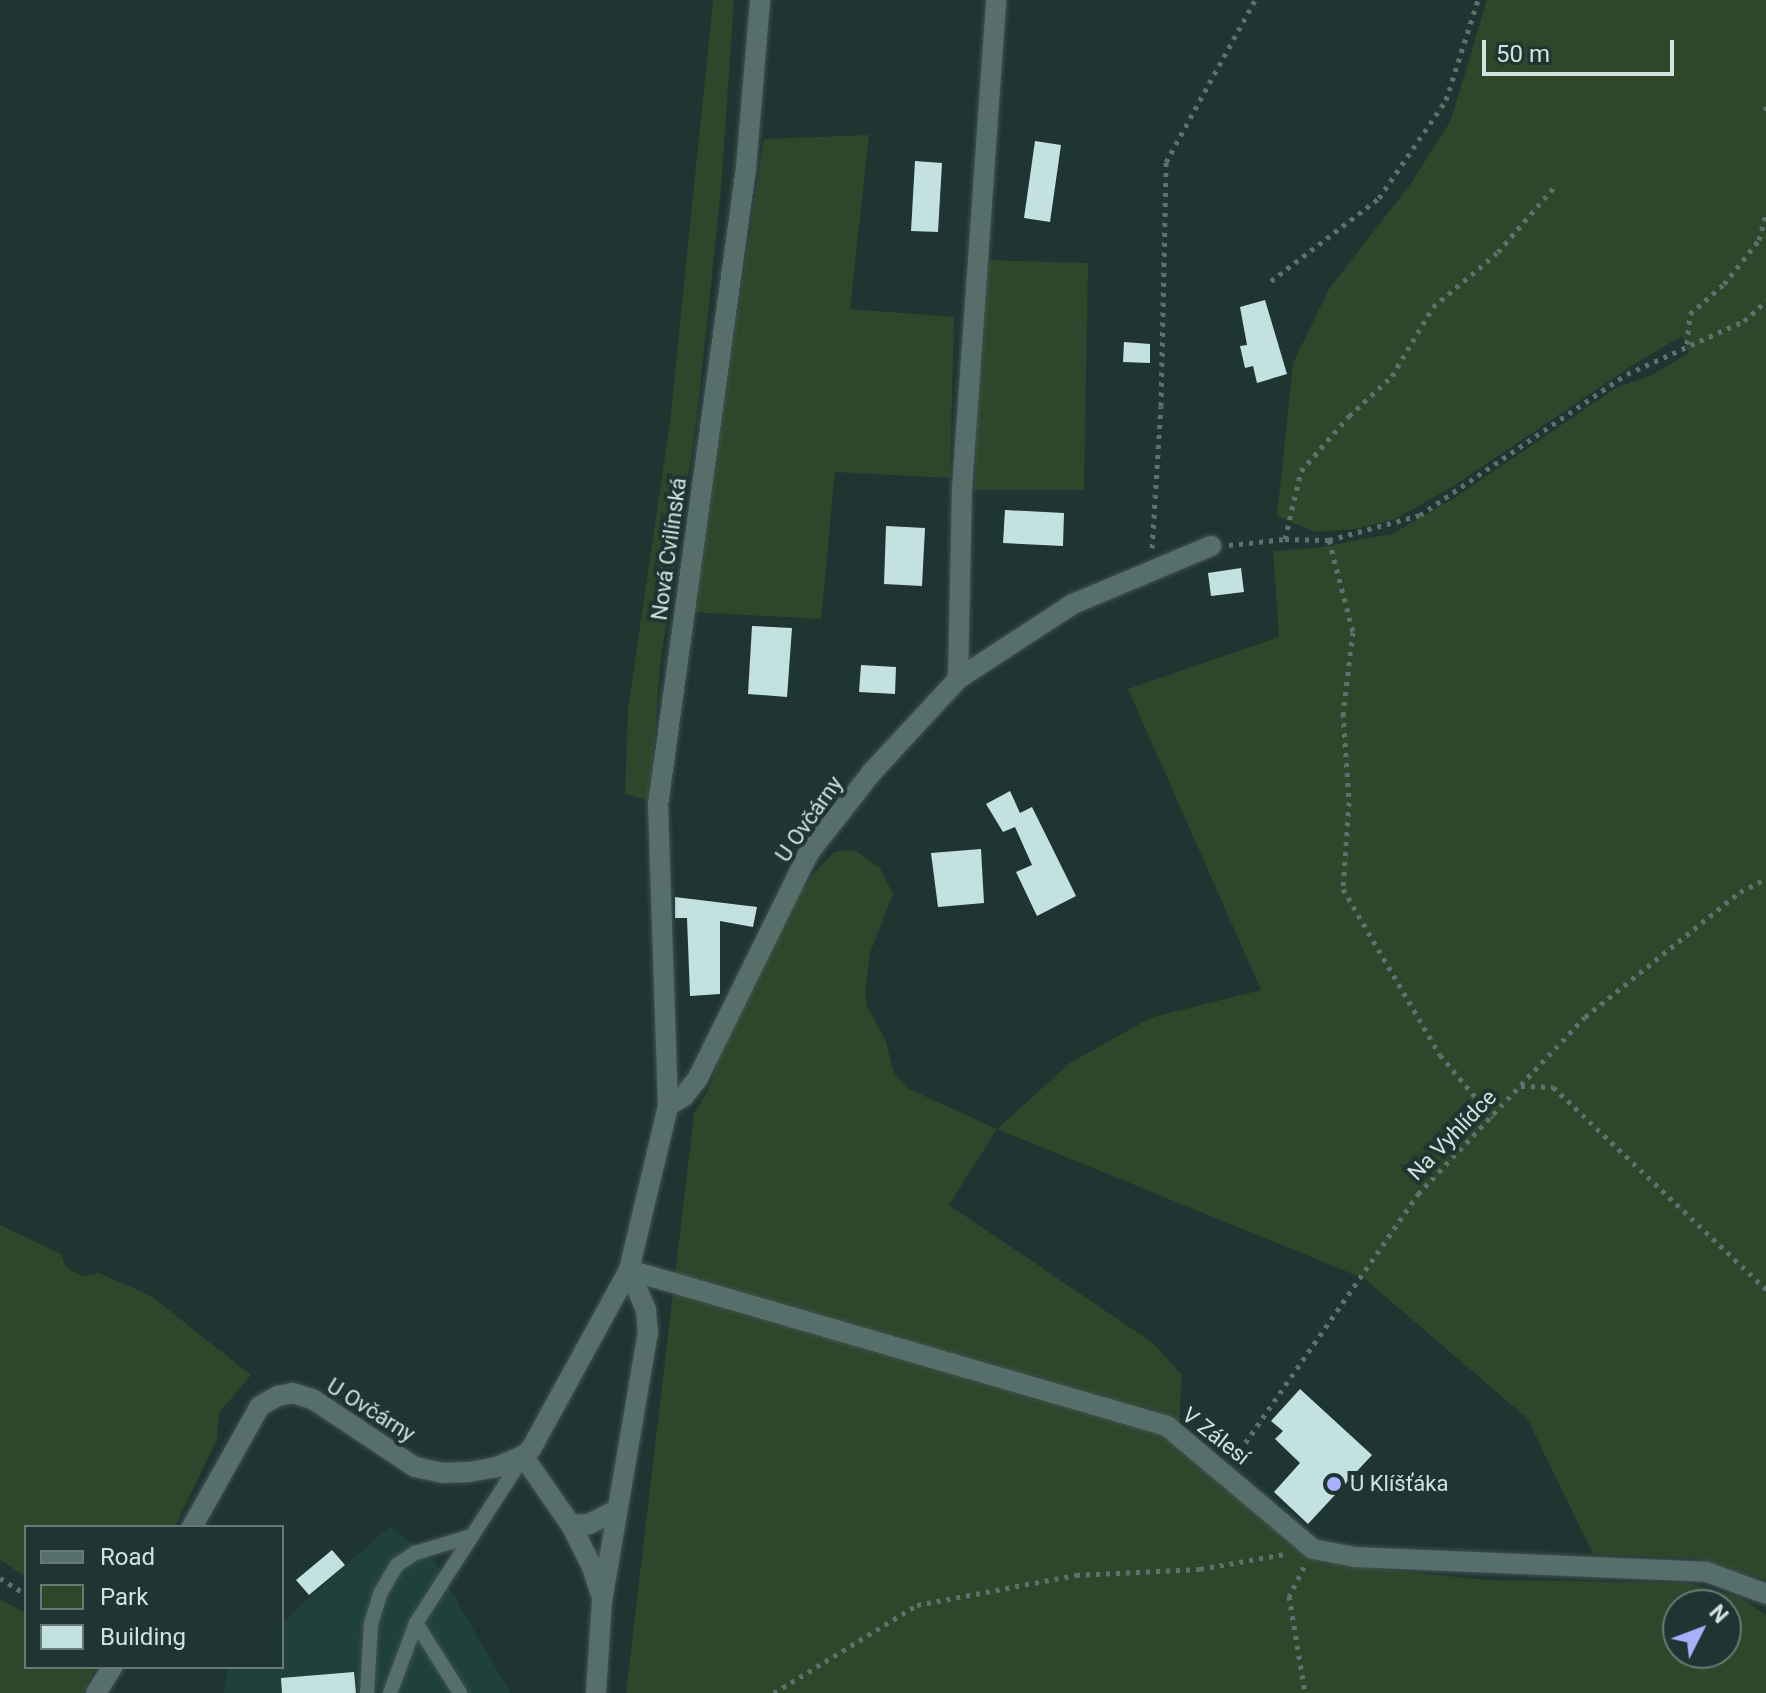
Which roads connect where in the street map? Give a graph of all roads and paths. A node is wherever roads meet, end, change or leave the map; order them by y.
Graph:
1 (760, 0) edge
2 (996, 0) edge
3 (1255, 0) edge
4 (1478, 0) edge
5 (1766, 106) edge
6 (1766, 113) edge
7 (1556, 185) dead end
8 (1766, 214) edge
9 (1271, 281) dead end
10 (1766, 301) edge
11 (1687, 344) junction
12 (1285, 539) junction
13 (1329, 540) junction
14 (1211, 546) joint
15 (1151, 568) junction
16 (958, 679) junction
17 (1766, 879) edge
18 (1520, 1086) junction
19 (668, 1106) junction
20 (1493, 1118) junction
21 (629, 1270) junction
22 (1766, 1289) edge
23 (523, 1456) junction
24 (1225, 1473) junction
25 (616, 1510) junction
26 (193, 1525) edge
27 (571, 1525) junction
28 (468, 1537) junction
29 (1313, 1549) junction
30 (0, 1578) edge
31 (24, 1593) edge
32 (1766, 1594) edge
33 (602, 1601) junction
34 (416, 1623) junction
35 (111, 1669) edge
36 (96, 1693) edge
37 (367, 1693) edge
38 (390, 1693) edge
39 (460, 1693) edge
40 (596, 1693) edge
41 (774, 1693) edge
42 (1305, 1693) edge

1 - 19 street, Nová Cvilínská
2 - 16 street
3 - 15 path
4 - 9 path
5 - 6 path
7 - 12 path
8 - 11 path
10 - 11 path
11 - 13 path
12 - 13 path
12 - 14 path
13 - 20 path
14 - 15 street, U Ovčárny
15 - 16 street, U Ovčárny
16 - 19 street, U Ovčárny
17 - 18 path, Na Vyhlídce
18 - 20 path, Na Vyhlídce
18 - 22 path
19 - 21 street
20 - 24 path, Na Vyhlídce
21 - 23 street
21 - 24 street, V Zálesí
21 - 25 street
23 - 26 street, U Ovčárny
23 - 27 street
23 - 28 lane
24 - 29 street, V Zálesí
25 - 27 street
25 - 33 street
27 - 33 street
28 - 34 lane
28 - 37 lane
29 - 32 street, V Zálesí
29 - 41 path
29 - 42 path
30 - 31 path
33 - 40 street
34 - 38 lane
34 - 39 lane
35 - 36 street

